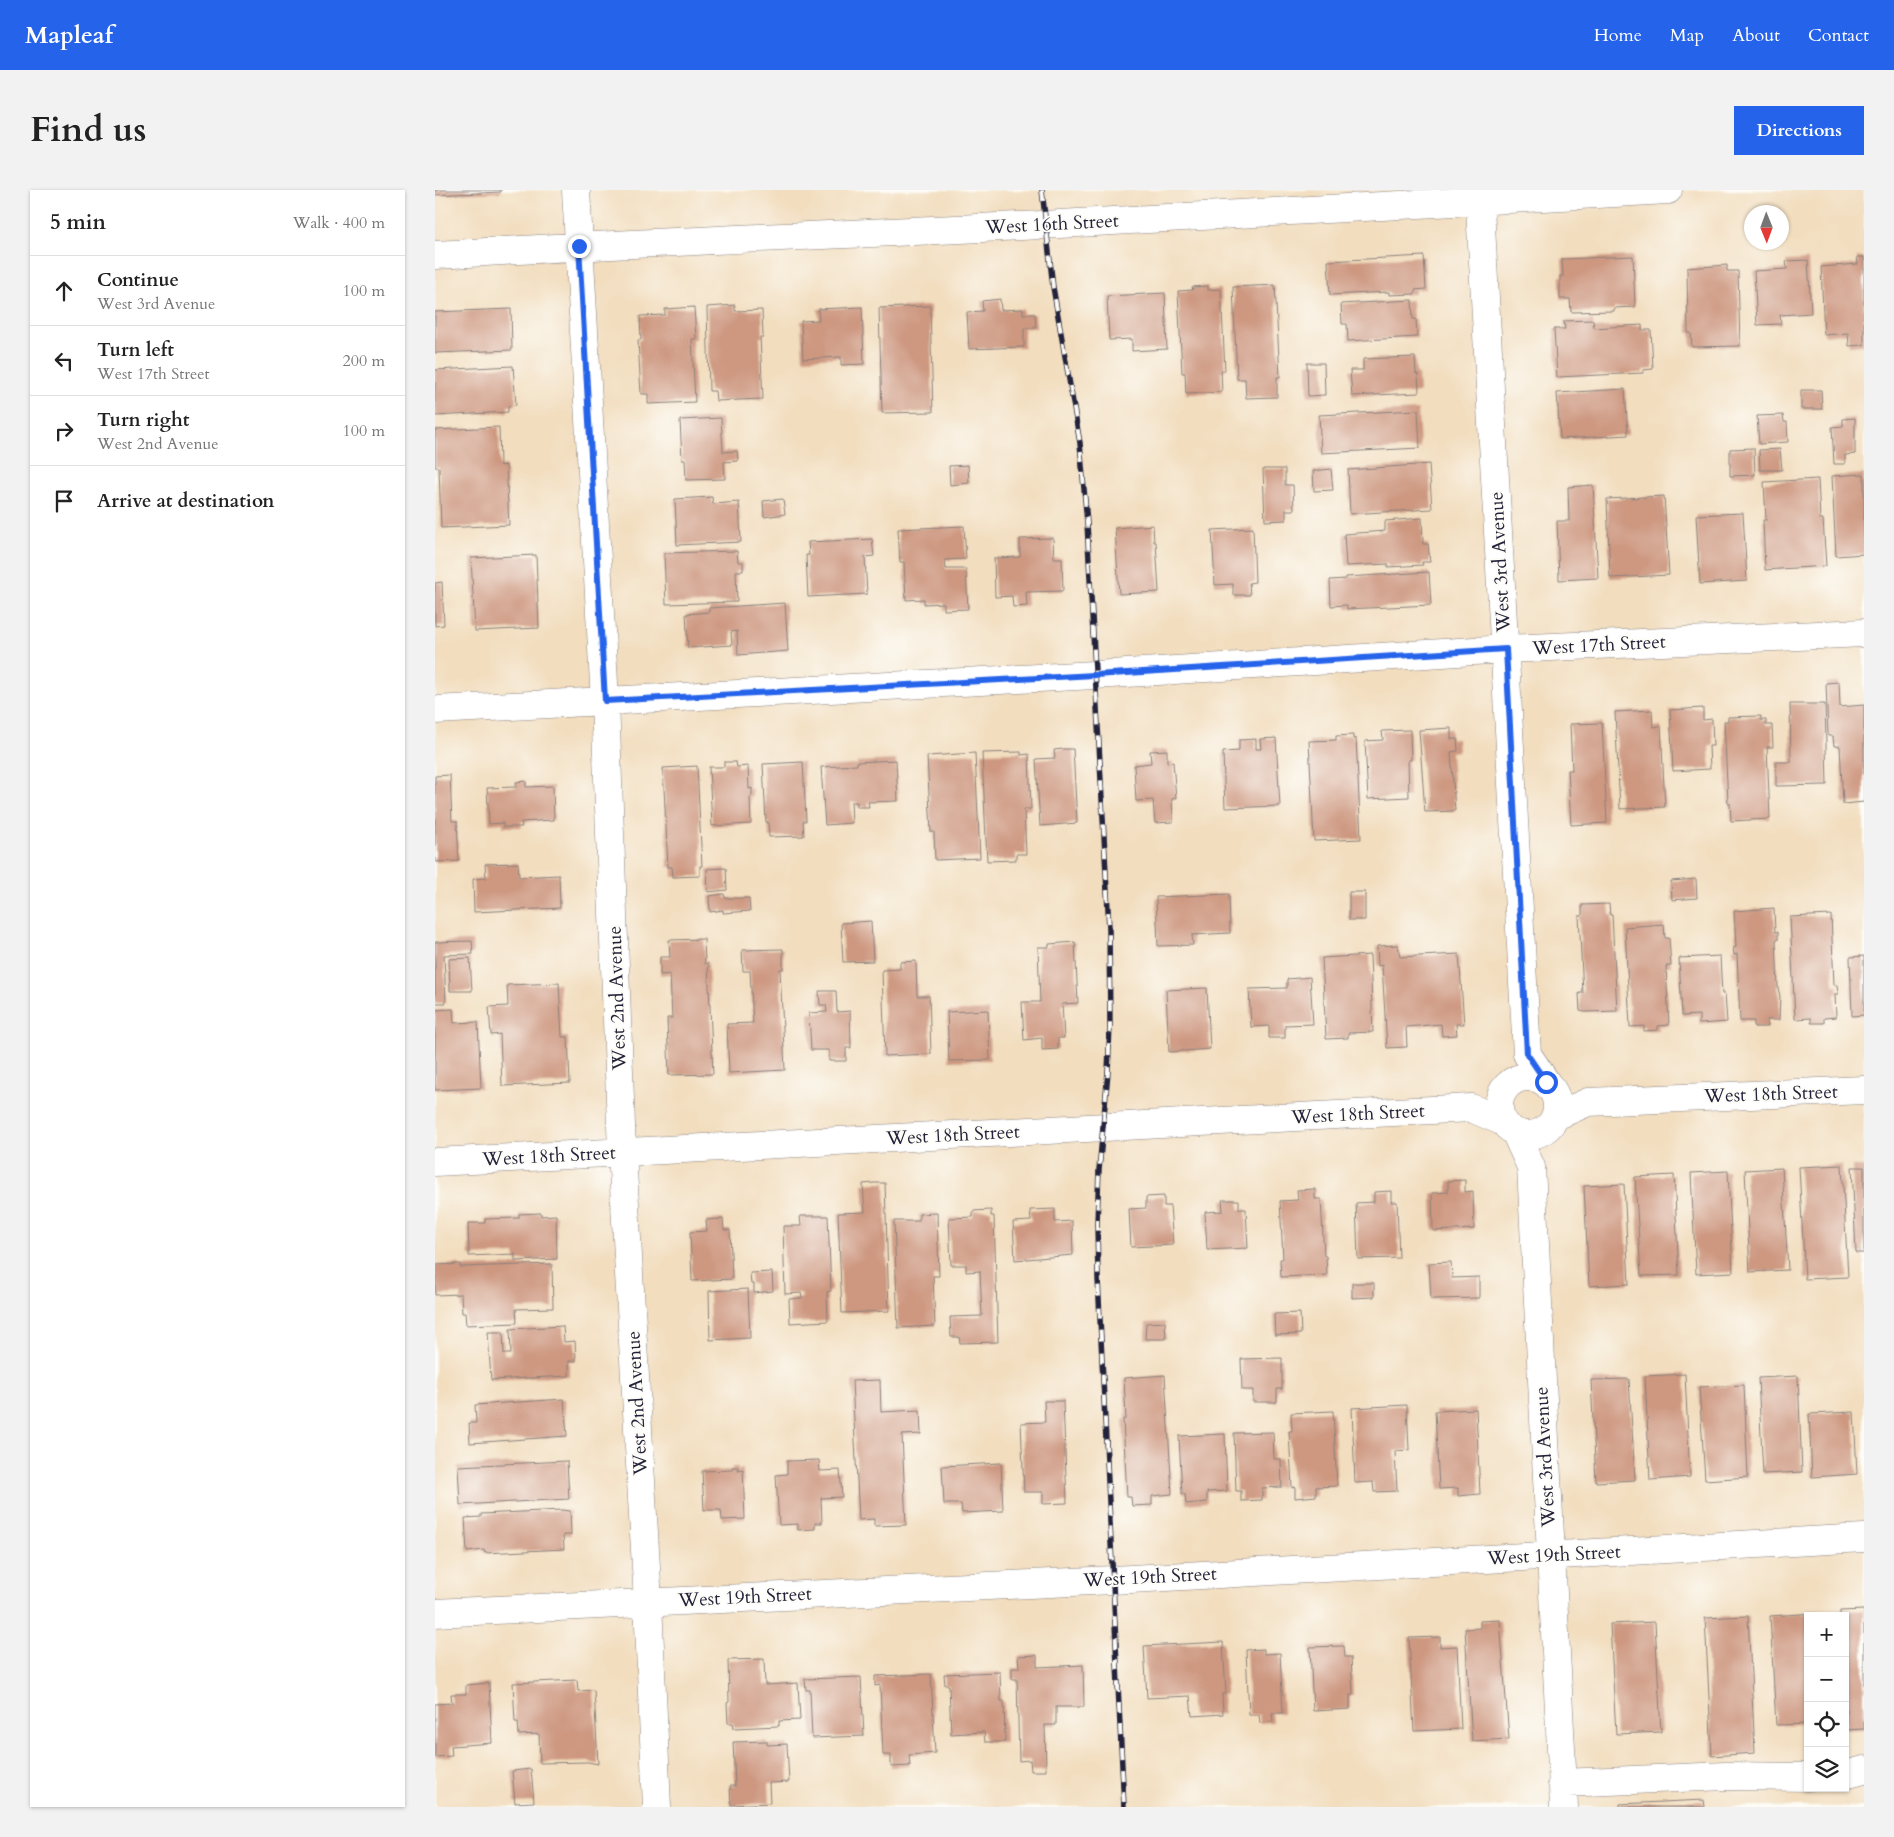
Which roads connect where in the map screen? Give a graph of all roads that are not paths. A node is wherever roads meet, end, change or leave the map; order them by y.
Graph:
1 (576, 190) edge
2 (1668, 190) edge
3 (1479, 195) edge
4 (579, 246) junction
5 (435, 254) edge
6 (1864, 634) edge
7 (1506, 649) junction
8 (605, 701) junction
9 (435, 710) edge
10 (1527, 1054) junction
11 (1507, 1085) junction
12 (1549, 1085) junction
13 (1864, 1090) edge
14 (1588, 1102) junction
15 (1471, 1108) junction
16 (1550, 1123) junction
17 (1510, 1127) junction
18 (622, 1152) junction
19 (435, 1162) edge
20 (1531, 1168) junction
21 (1864, 1538) edge
22 (1550, 1556) junction
23 (648, 1602) junction
24 (435, 1613) edge
25 (1864, 1770) edge
26 (1849, 1773) edge
27 (1804, 1777) edge
28 (1563, 1795) edge
29 (657, 1807) edge

1 - 4 street, West 2nd Avenue
2 - 3 street, West 16th Street
3 - 4 street, West 16th Street
3 - 7 street, West 3rd Avenue
4 - 5 street, West 16th Street
4 - 8 street, West 2nd Avenue
6 - 7 street, West 17th Street
7 - 8 street, West 17th Street
7 - 10 street, West 3rd Avenue
8 - 9 street, West 17th Street
8 - 18 street, West 2nd Avenue
10 - 11 street
10 - 12 street
11 - 12 street
11 - 15 street, West 18th Street
11 - 17 street
12 - 14 street, West 18th Street
12 - 16 street
13 - 14 street, West 18th Street
14 - 16 street, West 18th Street
15 - 17 street, West 18th Street
15 - 18 street, West 18th Street
16 - 17 street
16 - 20 street, West 3rd Avenue
17 - 20 street, West 3rd Avenue
18 - 19 street, West 18th Street
18 - 23 street, West 2nd Avenue
20 - 22 street, West 3rd Avenue
21 - 22 street, West 19th Street
22 - 23 street, West 19th Street
22 - 28 street, West 3rd Avenue
23 - 24 street, West 19th Street
23 - 29 street, West 2nd Avenue
25 - 26 street
27 - 28 street

